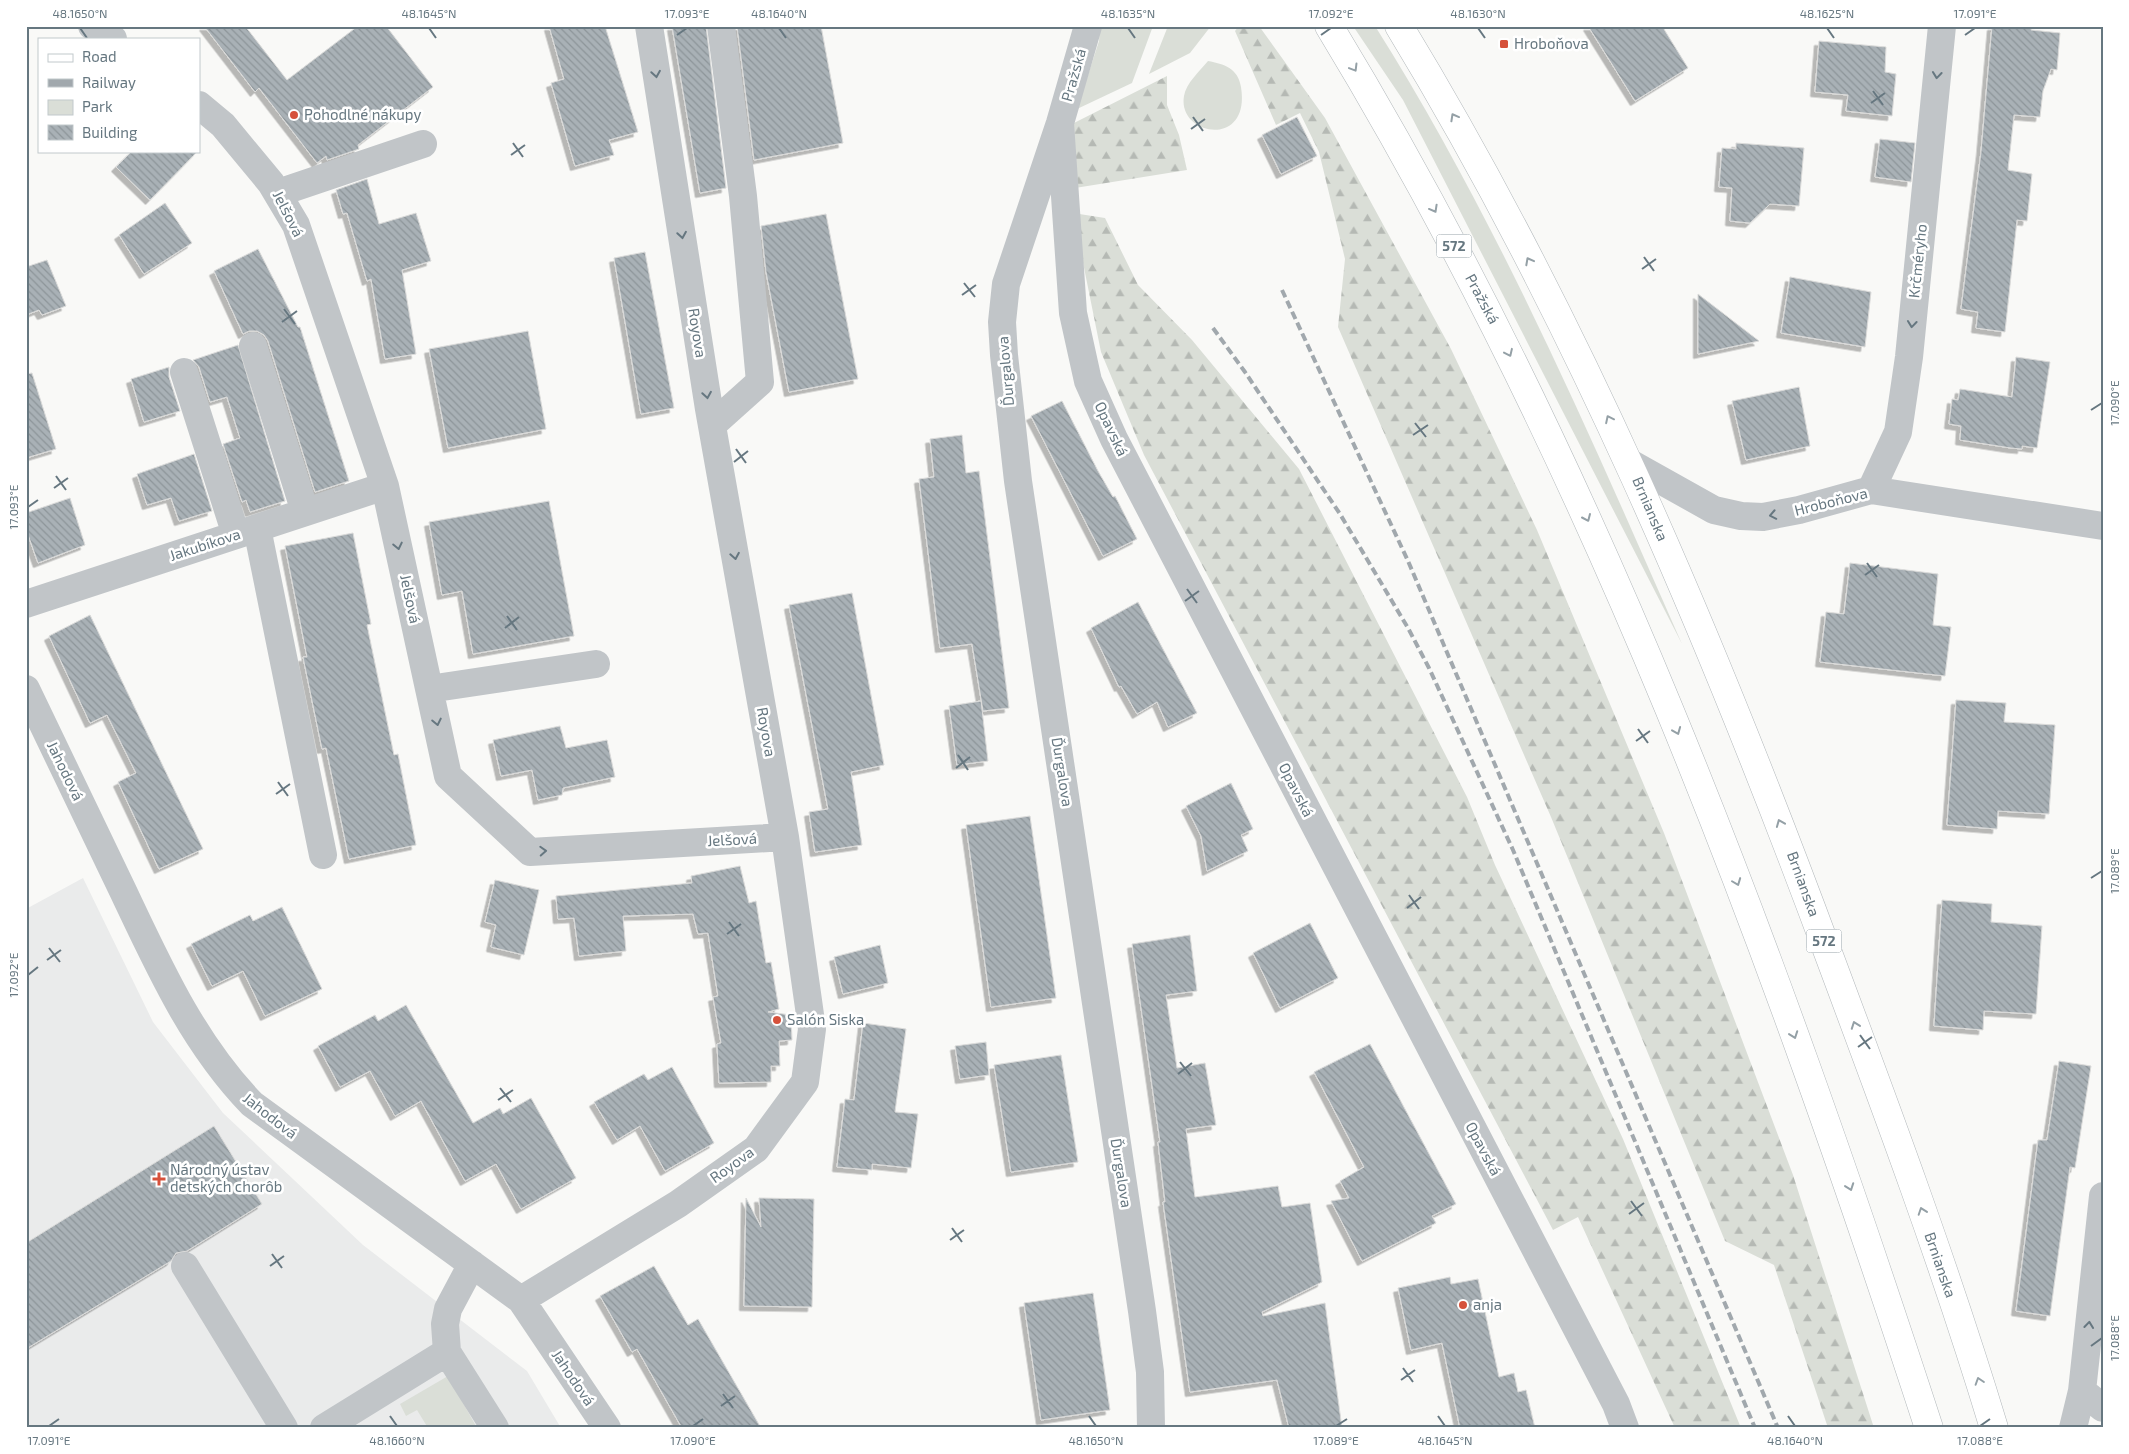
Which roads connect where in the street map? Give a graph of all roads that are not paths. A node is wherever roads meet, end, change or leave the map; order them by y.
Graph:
1 (92, 26) edge
2 (648, 26) edge
3 (721, 26) edge
4 (1088, 26) edge
5 (1329, 26) edge
6 (1399, 26) edge
7 (1942, 26) edge
8 (111, 38) edge
9 (200, 106) edge
10 (1060, 123) junction
11 (423, 144) dead end
12 (278, 193) junction
13 (253, 346) dead end
14 (184, 372) dead end
15 (712, 425) junction
16 (1630, 463) junction
17 (385, 486) junction
18 (1871, 490) junction
19 (306, 512) junction
20 (2103, 526) edge
21 (246, 531) junction
22 (26, 604) edge
23 (596, 664) dead end
24 (26, 689) edge
25 (430, 689) junction
26 (785, 837) junction
27 (323, 855) dead end
28 (2103, 1196) edge
29 (472, 1264) junction
30 (185, 1266) dead end
31 (521, 1300) junction
32 (447, 1352) junction
33 (2093, 1399) edge
34 (284, 1428) edge
35 (324, 1428) edge
36 (495, 1428) edge
37 (607, 1428) edge
38 (1151, 1428) edge
39 (1625, 1428) edge
40 (1929, 1428) edge
41 (1994, 1428) edge
42 (2073, 1428) edge

1 - 8 street
2 -> 15 street, Royova
3 - 15 street
4 - 10 street, Pražská
5 -> 40 main road, Pražská / 572
16 -> 6 main road, 572
7 -> 18 street, Krčméryho
9 - 12 street, Jelšová
10 - 38 street, Ďurgalova
10 - 39 street, Opavská
11 - 12 street
12 - 17 street, Jelšová
13 - 19 street
14 - 21 street
15 -> 26 street, Royova
18 -> 16 street, Hroboňova
41 -> 16 main road, Brnianska / 572
17 - 19 street, Jakubíkova
17 -> 25 street, Jelšová
18 - 20 street, Hroboňova
19 - 21 street, Jakubíkova
21 - 22 street, Jakubíkova
21 - 27 street
23 - 25 street
24 - 29 street, Jahodová
25 -> 26 street, Jelšová
26 - 31 street, Royova
33 -> 28 street
29 - 31 street, Jahodová
29 - 32 street
30 - 34 street
31 - 37 street, Jahodová
32 - 35 street
32 - 36 street
33 - 42 street

